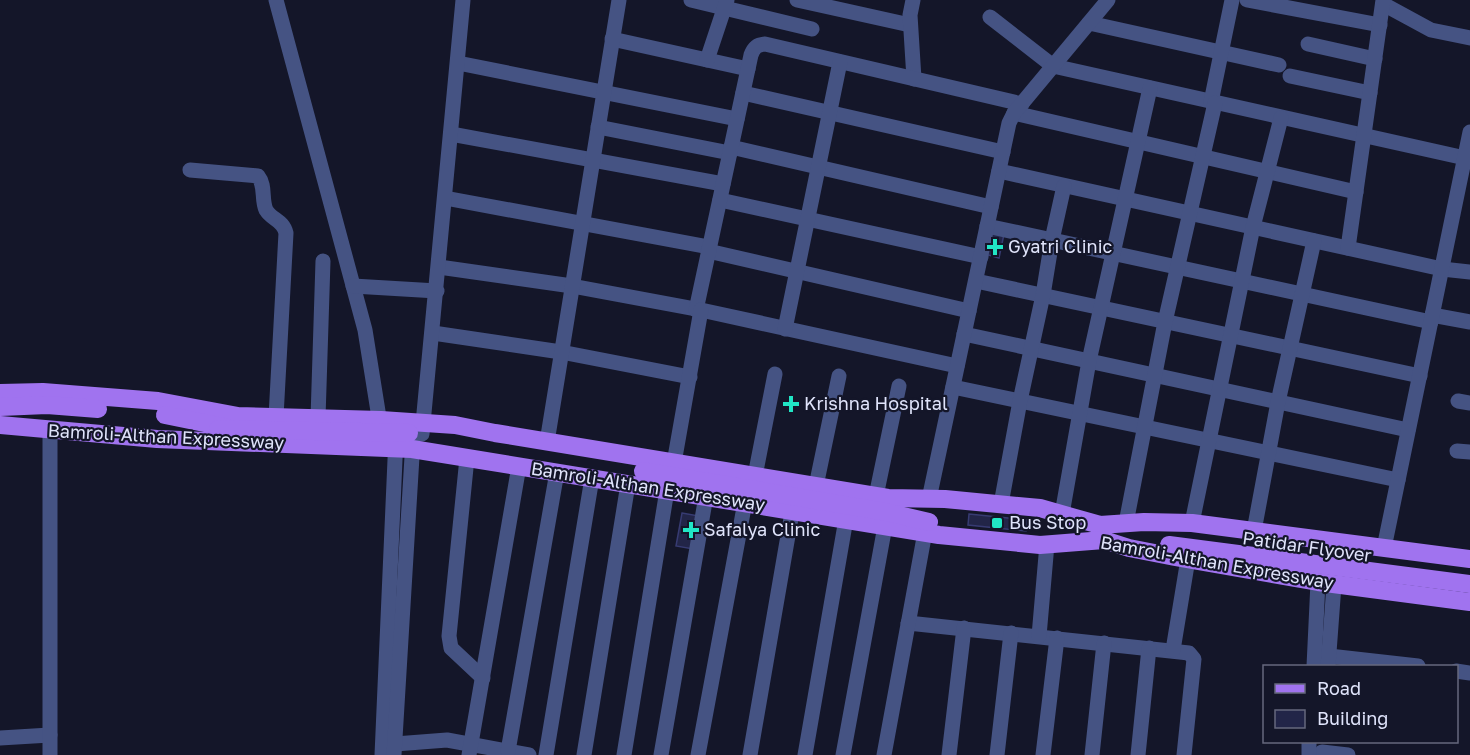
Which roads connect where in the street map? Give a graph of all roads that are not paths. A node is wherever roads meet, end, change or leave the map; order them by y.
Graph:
1 (276, 0) edge
2 (463, 0) edge
3 (619, 0) edge
4 (691, 0) edge
5 (797, 0) edge
6 (913, 0) edge
7 (1108, 0) edge
8 (1232, 0) edge
9 (1247, 0) edge
10 (1383, 2) edge
11 (827, 3) edge
12 (726, 4) edge
13 (990, 17) dead end
14 (1089, 23) junction
15 (910, 25) junction
16 (1380, 25) junction
17 (812, 28) dead end
18 (1470, 38) edge
19 (612, 39) junction
20 (1308, 44) dead end
21 (1221, 52) junction
22 (1375, 59) junction
23 (707, 60) junction
24 (840, 62) junction
25 (458, 63) junction
26 (1053, 66) junction
27 (748, 69) junction
28 (914, 79) junction
29 (1150, 88) junction
30 (603, 92) junction
31 (743, 93) junction
32 (1370, 93) junction
33 (1213, 103) junction
34 (1018, 109) junction
35 (829, 113) junction
36 (1281, 118) junction
37 (737, 119) junction
38 (598, 127) junction
39 (1470, 132) edge
40 (451, 134) junction
41 (1364, 137) junction
42 (1139, 142) junction
43 (730, 150) junction
44 (1003, 152) junction
45 (1204, 157) junction
46 (1465, 158) junction
47 (592, 159) junction
48 (819, 168) junction
49 (190, 170) dead end
50 (999, 171) junction
51 (1267, 171) junction
52 (723, 184) junction
53 (1064, 186) junction
54 (1356, 192) junction
55 (445, 198) junction
56 (1125, 199) junction
57 (720, 201) junction
58 (991, 207) junction
59 (1190, 213) junction
60 (807, 219) junction
61 (582, 223) junction
62 (987, 226) junction
63 (1253, 227) junction
64 (1052, 240) junction
65 (1314, 241) junction
66 (1348, 248) junction
67 (709, 249) junction
68 (1114, 253) junction
69 (981, 257) junction
70 (322, 261) dead end
71 (439, 267) junction
72 (1178, 267) junction
73 (1442, 269) junction
74 (796, 271) junction
75 (1470, 272) edge
76 (976, 281) junction
77 (1242, 281) junction
78 (353, 286) junction
79 (572, 286) junction
80 (437, 291) junction
81 (1303, 294) junction
82 (1043, 295) junction
83 (1101, 308) junction
84 (699, 310) junction
85 (969, 311) junction
86 (1432, 318) junction
87 (1165, 322) junction
88 (1470, 322) edge
89 (785, 329) junction
90 (433, 333) junction
91 (964, 334) junction
92 (1230, 335) junction
93 (1290, 348) junction
94 (1032, 349) junction
95 (561, 352) junction
96 (1089, 361) junction
97 (957, 366) junction
98 (775, 374) dead end
99 (1155, 375) junction
100 (690, 376) junction
101 (838, 376) dead end
102 (1420, 376) junction
103 (899, 386) dead end
104 (953, 387) junction
105 (1219, 389) junction
106 (0, 393) edge
107 (1020, 401) junction
108 (1278, 402) junction
109 (0, 407) edge
110 (0, 413) edge
111 (1079, 413) junction
112 (276, 417) junction
113 (318, 418) junction
114 (0, 425) edge
115 (1145, 427) junction
116 (233, 429) junction
117 (50, 430) junction
118 (1408, 430) junction
119 (403, 434) junction
120 (1209, 440) junction
121 (547, 442) junction
122 (1269, 453) junction
123 (467, 458) junction
124 (674, 463) junction
125 (519, 466) junction
126 (557, 472) junction
127 (755, 477) junction
128 (592, 478) junction
129 (1398, 480) junction
130 (628, 484) junction
131 (816, 486) junction
132 (667, 490) junction
133 (706, 496) junction
134 (794, 497) junction
135 (929, 499) junction
136 (745, 502) junction
137 (1001, 504) junction
138 (882, 511) junction
139 (1062, 514) junction
140 (846, 519) junction
141 (1135, 522) junction
142 (1254, 531) junction
143 (925, 532) junction
144 (1102, 532) junction
145 (1185, 540) junction
146 (1047, 544) junction
147 (1129, 548) joint
148 (1384, 548) junction
149 (1470, 559) edge
150 (1470, 569) edge
151 (1326, 583) junction
152 (1470, 584) edge
153 (1470, 602) edge
154 (908, 623) junction
155 (964, 628) junction
156 (1011, 633) junction
157 (1039, 636) junction
158 (1058, 638) junction
159 (1104, 643) junction
160 (1149, 648) junction
161 (1173, 650) junction
162 (1329, 661) edge
163 (1314, 665) edge
164 (1400, 665) edge
165 (483, 678) junction
166 (50, 735) junction
167 (0, 738) edge
168 (430, 748) edge
169 (395, 749) edge
170 (470, 749) edge
171 (1319, 751) edge
172 (510, 752) edge
173 (50, 755) edge
174 (382, 755) edge
175 (529, 755) edge
176 (546, 755) edge
177 (584, 755) edge
178 (624, 755) edge
179 (661, 755) edge
180 (698, 755) edge
181 (750, 755) edge
182 (805, 755) edge
183 (843, 755) edge
184 (884, 755) edge
185 (949, 755) edge
186 (997, 755) edge
187 (1043, 755) edge
188 (1092, 755) edge
189 (1138, 755) edge
190 (1184, 755) edge
191 (1348, 755) edge

1 - 78 street
2 - 25 street
3 - 19 street
4 - 12 street
5 - 11 street
6 - 15 street
7 - 14 street
8 - 21 street
9 - 16 street
10 - 16 street
10 - 18 street
11 - 15 street
12 - 17 street
12 - 23 street
13 - 26 street
14 - 21 street
14 - 26 street
15 - 28 street
16 - 22 street
19 - 23 street
19 - 30 street
20 - 22 street
21 - 32 street
21 - 33 street
22 - 32 street
23 - 27 street
24 - 27 street
24 - 28 street
24 - 35 street
25 - 30 street
25 - 40 street
26 - 29 street
26 - 34 street
27 - 31 street
28 - 34 street
29 - 33 street
29 - 42 street
30 - 37 street
30 - 38 street
31 - 35 street
31 - 37 street
32 - 41 street
33 - 36 street
33 - 45 street
34 - 42 street
34 - 44 street
35 - 44 street
35 - 48 street
36 - 41 street
36 - 51 street
37 - 43 street
38 - 43 street
38 - 47 street
39 - 46 street
40 - 47 street
40 - 55 street
41 - 46 street
41 - 54 street
42 - 45 street
42 - 56 street
43 - 48 street
43 - 52 street
44 - 50 street
45 - 51 street
45 - 59 street
46 - 73 street
47 - 52 street
47 - 61 street
48 - 58 street
48 - 60 street
49 - 112 street
50 - 53 street
50 - 58 street
51 - 54 street
51 - 63 street
52 - 57 street
53 - 56 street
53 - 64 street
54 - 66 street
55 - 61 street
55 - 71 street
56 - 59 street
56 - 68 street
57 - 60 street
57 - 67 street
58 - 62 street
59 - 63 street
59 - 72 street
60 - 69 street
60 - 74 street
61 - 67 street
61 - 79 street
62 - 64 street
62 - 69 street
63 - 65 street
63 - 77 street
64 - 68 street
64 - 82 street
65 - 66 street
65 - 81 street
66 - 73 street
67 - 74 street
67 - 84 street
68 - 72 street
68 - 83 street
69 - 76 street
70 - 113 street
71 - 79 street
71 - 80 street
72 - 77 street
72 - 87 street
73 - 75 street
73 - 86 street
74 - 85 street
74 - 89 street
76 - 82 street
76 - 85 street
77 - 81 street
77 - 92 street
78 - 80 street
78 - 119 street
79 - 84 street
79 - 95 street
80 - 90 street
81 - 86 street
81 - 93 street
82 - 83 street
82 - 94 street
83 - 87 street
83 - 96 street
84 - 89 street
84 - 100 street
85 - 91 street
86 - 88 street
86 - 102 street
87 - 92 street
87 - 99 street
89 - 97 street
90 - 95 street
90 - 119 street
91 - 94 street
91 - 97 street
92 - 93 street
92 - 105 street
93 - 102 street
93 - 108 street
94 - 96 street
94 - 107 street
95 - 100 street
95 - 121 street
96 - 99 street
96 - 111 street
97 - 104 street
98 - 127 street
99 - 105 street
99 - 115 street
100 - 124 street
101 - 131 street
102 - 118 street
103 - 138 street
104 - 107 street
104 - 135 street
105 - 108 street
105 - 120 street
106 - 112 main road
107 - 111 street
107 - 137 street
108 - 118 street
108 - 122 street
109 - 116 main road
110 - 116 main road
111 - 115 street
111 - 139 street
112 - 113 main road
113 - 119 main road
114 - 117 main road, Bamroli-Althan Expressway
115 - 120 street
115 - 141 street
116 - 119 main road, Bamroli-Althan Expressway
117 - 119 main road, Bamroli-Althan Expressway
117 - 166 street
118 - 129 street
119 - 121 main road
119 - 123 main road, Bamroli-Althan Expressway
119 - 134 main road, Bamroli-Althan Expressway
119 - 169 street
119 - 174 street
120 - 122 street
120 - 145 street
121 - 124 main road
122 - 129 street
122 - 142 street
123 - 125 main road, Bamroli-Althan Expressway
123 - 165 street
124 - 127 main road
125 - 126 main road, Bamroli-Althan Expressway
125 - 165 street
126 - 128 main road, Bamroli-Althan Expressway
126 - 172 street
127 - 134 main road
128 - 130 main road, Bamroli-Althan Expressway
128 - 176 street
129 - 148 street
130 - 132 main road, Bamroli-Althan Expressway
130 - 177 street
131 - 134 main road
131 - 138 main road
132 - 133 main road, Bamroli-Althan Expressway
132 - 178 street
133 - 136 main road, Bamroli-Althan Expressway
133 - 179 street
134 - 136 main road, Bamroli-Althan Expressway
134 - 138 main road, Bamroli-Althan Expressway
134 - 140 main road, Bamroli-Althan Expressway
134 - 181 street
135 - 137 main road
135 - 138 main road
136 - 180 street
137 - 139 main road
138 - 140 main road, Bamroli-Althan Expressway
138 - 143 main road, Bamroli-Althan Expressway
138 - 144 main road
138 - 183 street
139 - 144 main road
140 - 182 street
141 - 144 main road, Patidar Flyover
141 - 145 main road, Patidar Flyover
142 - 145 main road, Bamroli-Althan Expressway
142 - 148 main road, Bamroli-Althan Expressway
143 - 146 main road, Bamroli-Althan Expressway
143 - 154 street
144 - 146 main road, Bamroli-Althan Expressway
144 - 147 main road, Bamroli-Althan Expressway
145 - 147 main road, Patidar Flyover
145 - 150 main road, Patidar Flyover
145 - 151 main road, Bamroli-Althan Expressway
145 - 152 main road, Patidar Flyover
145 - 161 street
146 - 157 street
148 - 149 main road, Bamroli-Althan Expressway
151 - 153 main road, Bamroli-Althan Expressway
151 - 162 street
151 - 163 street
154 - 155 street
154 - 184 street
155 - 156 street
155 - 185 street
156 - 157 street
156 - 186 street
157 - 158 street
158 - 159 street
158 - 187 street
159 - 160 street
159 - 188 street
160 - 161 street
160 - 189 street
161 - 190 street
162 - 164 street
165 - 170 street
166 - 167 street
166 - 173 street
168 - 169 street
168 - 170 street
170 - 172 street
171 - 191 street
172 - 175 street

